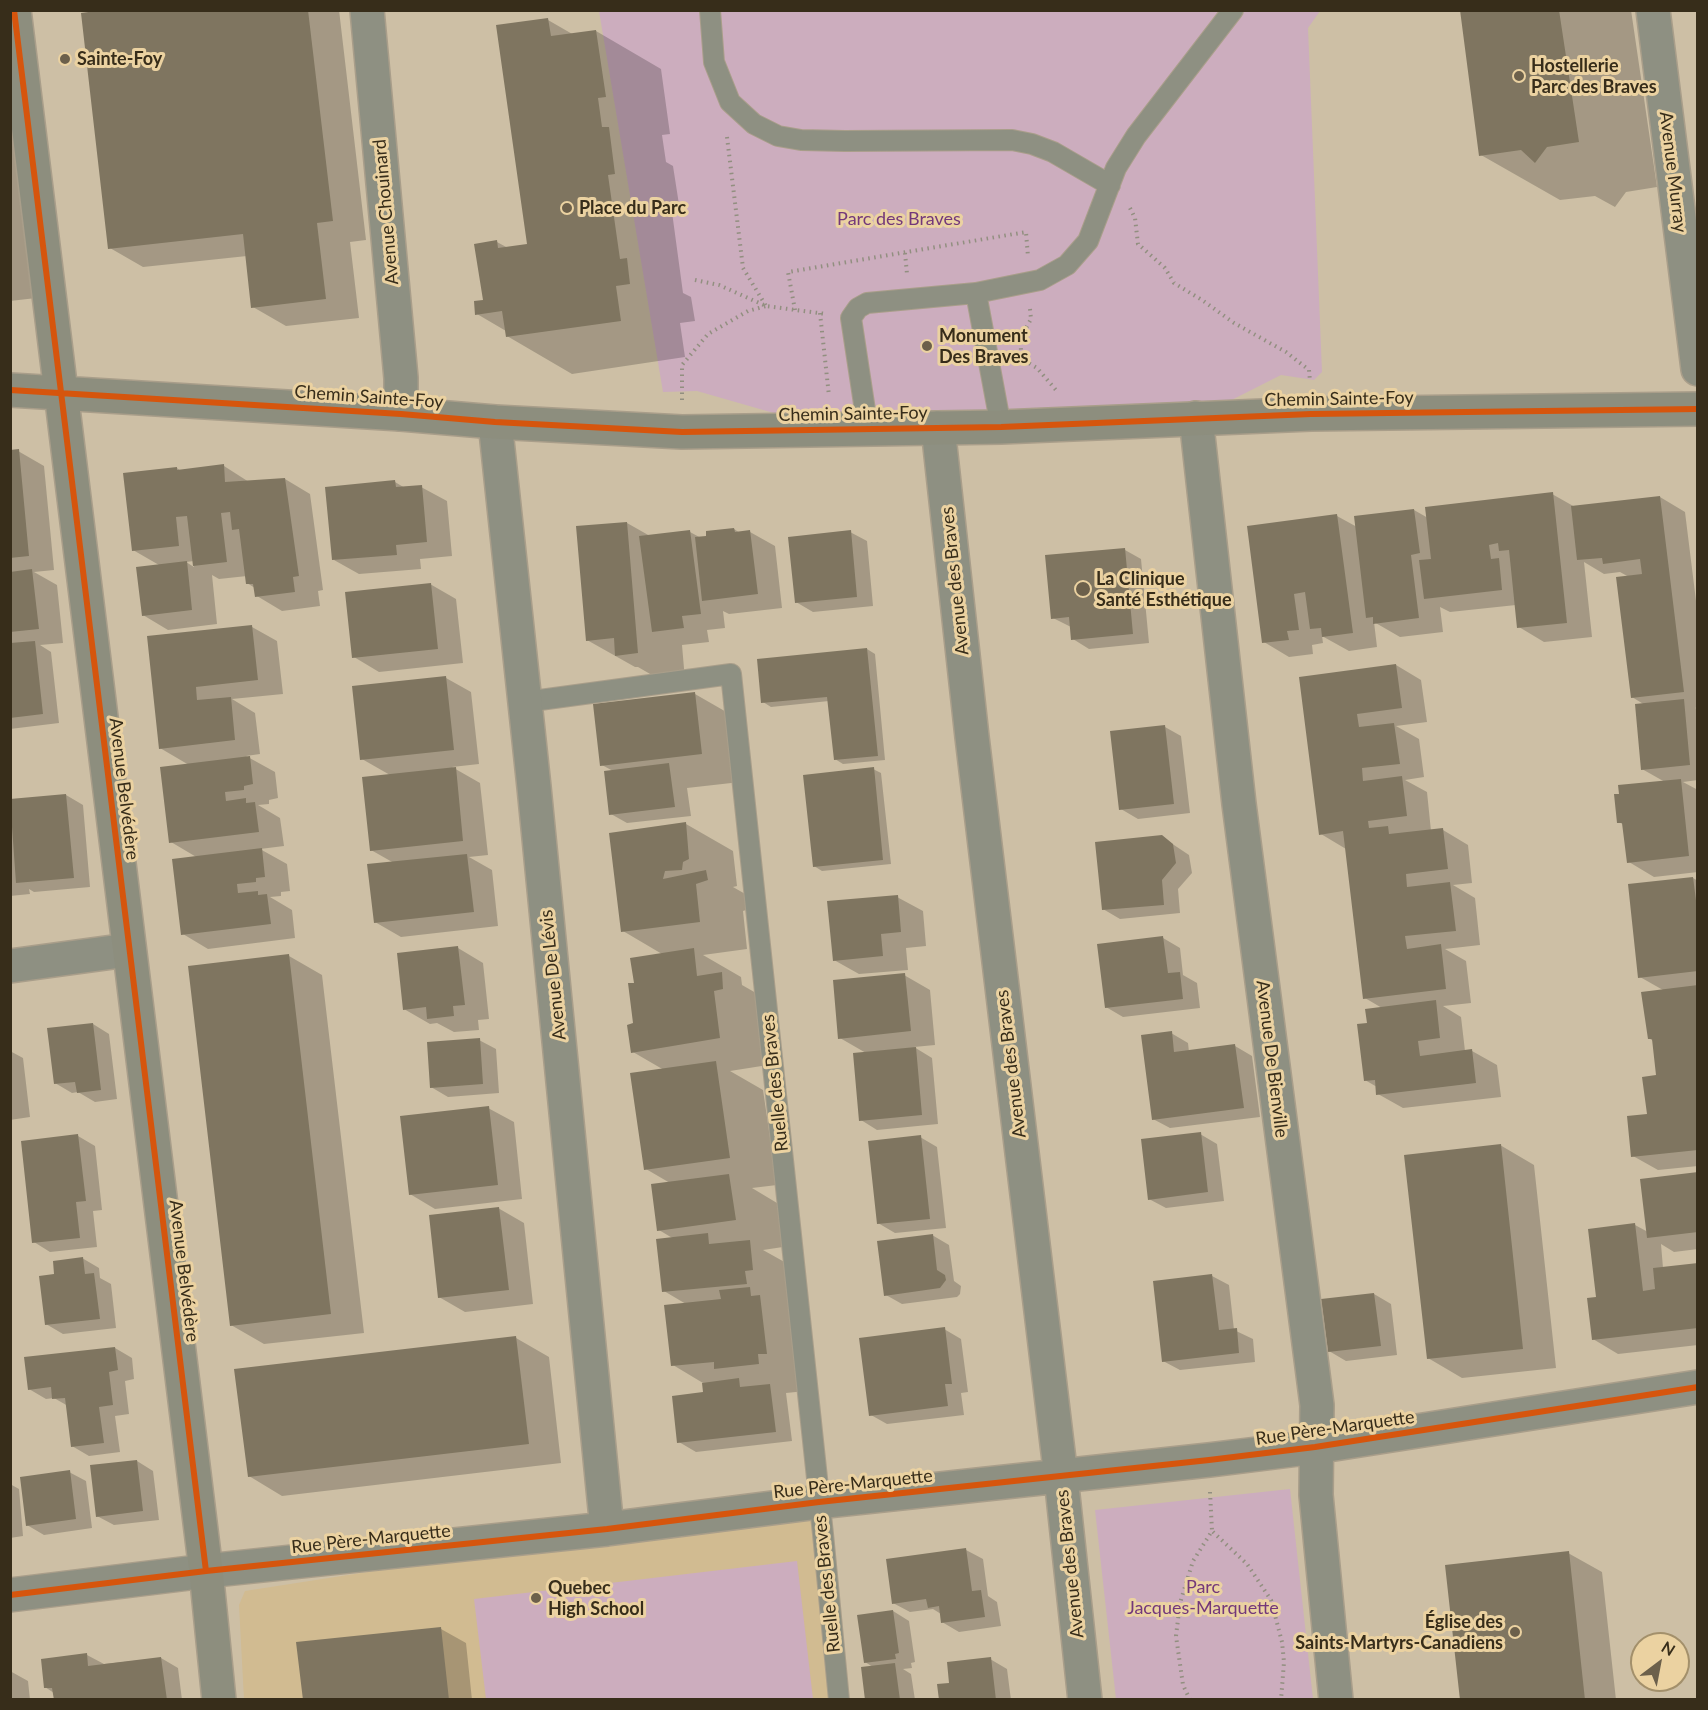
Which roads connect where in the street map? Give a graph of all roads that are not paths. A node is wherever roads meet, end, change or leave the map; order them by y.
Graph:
1 (14, 10) edge
2 (367, 10) edge
3 (710, 10) edge
4 (1233, 10) edge
5 (1653, 10) edge
6 (1110, 184) junction
7 (976, 293) junction
8 (1698, 369) edge
9 (10, 390) edge
10 (60, 393) junction
11 (1698, 408) edge
12 (401, 414) junction
13 (1196, 418) junction
14 (495, 422) junction
15 (1001, 427) junction
16 (938, 428) junction
17 (868, 430) junction
18 (525, 702) junction
19 (128, 950) junction
20 (10, 966) edge
21 (1698, 1387) edge
22 (1315, 1447) junction
23 (1060, 1477) junction
24 (819, 1502) junction
25 (608, 1529) junction
26 (206, 1571) junction
27 (10, 1595) edge
28 (219, 1700) edge
29 (839, 1700) edge
30 (1085, 1700) edge
31 (1336, 1700) edge

1 - 10 main road, Avenue Belvédère
2 - 12 street, Avenue Chouinard
3 - 6 lane
4 - 6 lane
5 - 8 street, Avenue Murray
6 - 7 lane
7 - 15 lane
7 - 17 lane
9 - 10 main road, Chemin Sainte-Foy
10 - 12 main road, Chemin Sainte-Foy
10 - 19 main road, Avenue Belvédère
11 - 13 main road, Chemin Sainte-Foy
12 - 14 main road, Chemin Sainte-Foy
13 - 15 main road, Chemin Sainte-Foy
13 - 22 street, Avenue De Bienville
14 - 17 main road, Chemin Sainte-Foy
14 - 18 street, Avenue De Lévis
15 - 16 main road, Chemin Sainte-Foy
16 - 17 main road, Chemin Sainte-Foy
16 - 23 street, Avenue des Braves
18 - 24 lane, Ruelle des Braves
18 - 25 street, Avenue De Lévis
19 - 20 street
19 - 26 main road, Avenue Belvédère
21 - 22 street, Rue Père-Marquette
22 - 23 street, Rue Père-Marquette
22 - 31 street, Avenue De Bienville
23 - 24 street, Rue Père-Marquette
23 - 30 street, Avenue des Braves
24 - 25 street, Rue Père-Marquette
24 - 29 lane, Ruelle des Braves
25 - 26 street, Rue Père-Marquette
26 - 27 street, Rue Père-Marquette
26 - 28 main road, Avenue Belvédère

